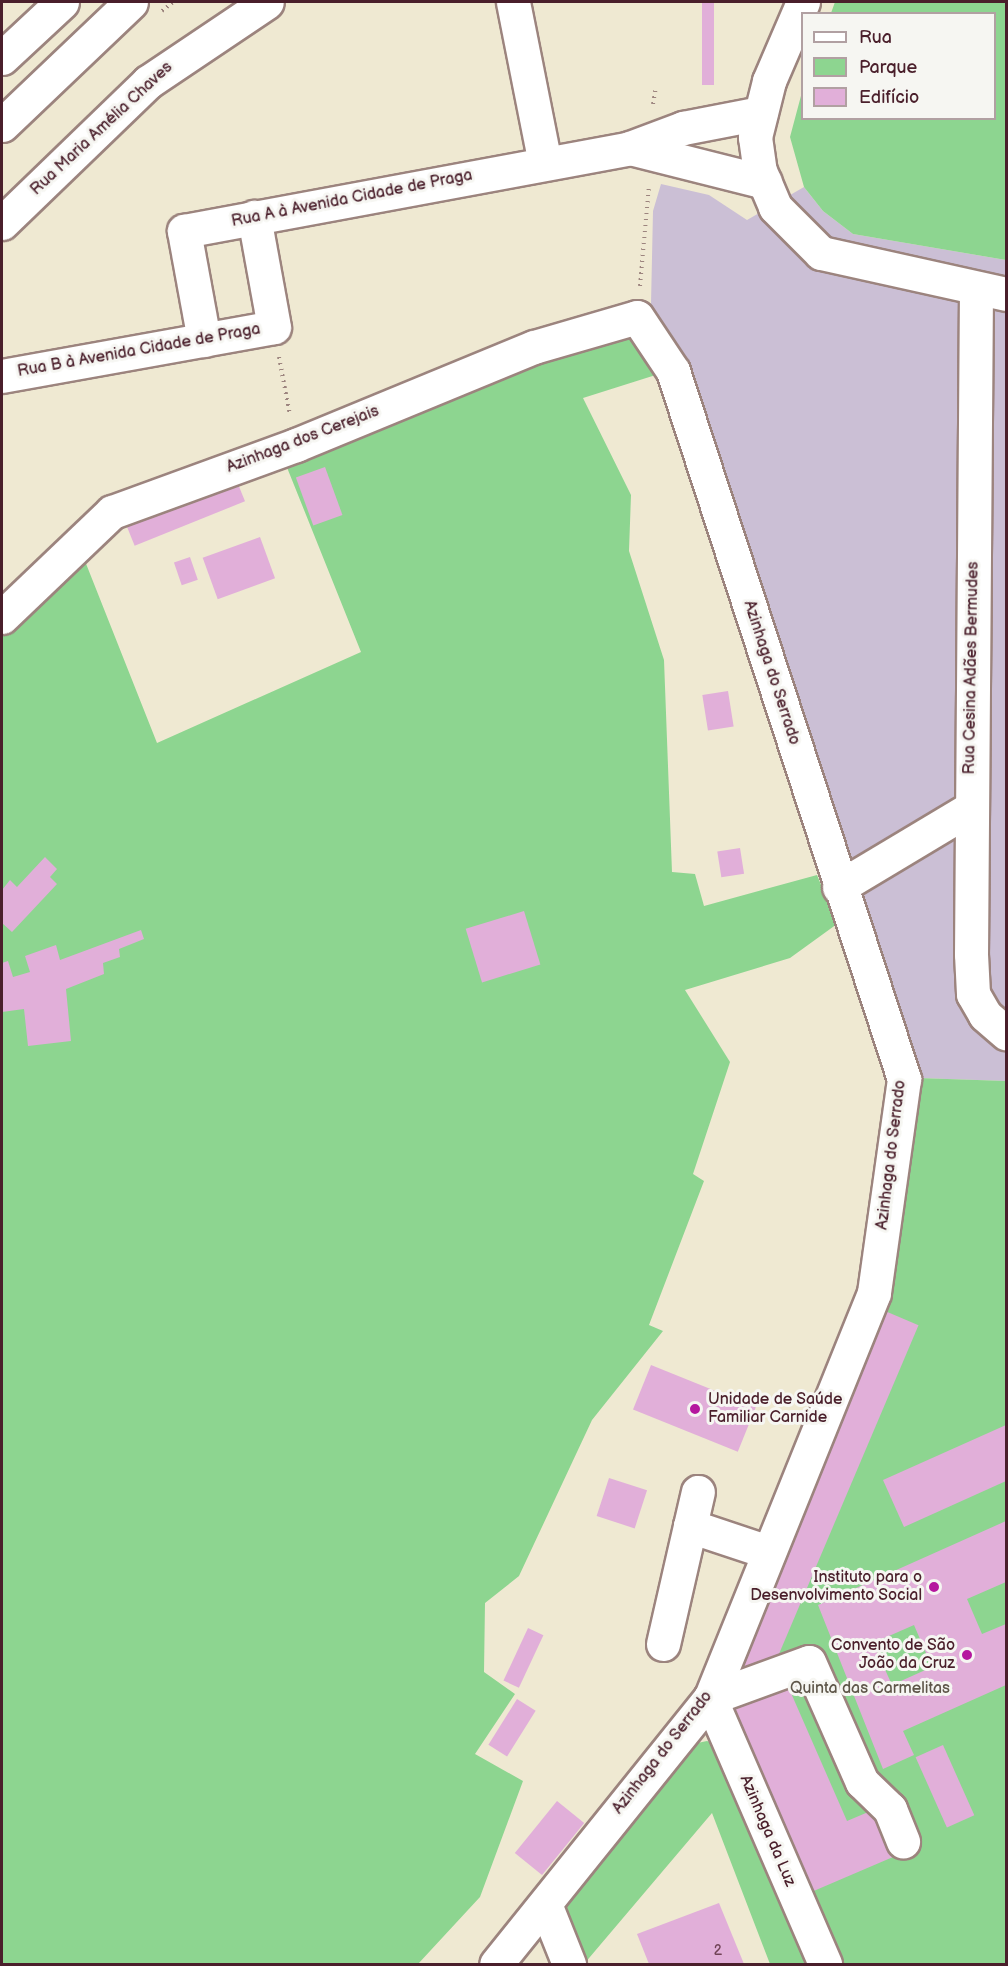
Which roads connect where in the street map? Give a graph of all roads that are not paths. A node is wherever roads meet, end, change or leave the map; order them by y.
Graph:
1 (62, 2) edge
2 (131, 2) edge
3 (267, 2) edge
4 (513, 2) edge
5 (803, 2) edge
6 (2, 58) edge
7 (761, 113) junction
8 (2, 124) edge
9 (630, 148) junction
10 (545, 163) junction
11 (765, 182) junction
12 (254, 217) junction
13 (2, 223) edge
14 (991, 292) edge
15 (637, 317) joint
16 (204, 340) junction
17 (2, 376) edge
18 (2, 617) edge
19 (971, 808) junction
20 (839, 887) junction
21 (1006, 1033) edge
22 (698, 1492) dead end
23 (690, 1526) junction
24 (768, 1552) junction
25 (663, 1644) dead end
26 (710, 1698) junction
27 (903, 1842) dead end
28 (545, 1904) junction
29 (496, 1965) edge
30 (568, 1965) edge
31 (825, 1965) edge

1 - 6 street
2 - 8 street
3 - 13 street, Rua Maria Amélia Chaves
4 - 10 street
5 - 7 street
7 - 9 street
7 - 11 street
9 - 10 street, Rua A à Avenida Cidade de Praga
9 - 11 street
10 - 12 street, Rua A à Avenida Cidade de Praga
11 - 14 street
12 - 16 street, Rua A à Avenida Cidade de Praga
12 - 16 street, Rua B à Avenida Cidade de Praga
14 - 19 street, Rua Cesina Adães Bermudes
15 - 18 street, Azinhaga dos Cerejais
15 - 20 street, Azinhaga do Serrado
16 - 17 street, Rua B à Avenida Cidade de Praga
19 - 20 street
19 - 21 street, Rua Cesina Adães Bermudes
20 - 24 street, Azinhaga do Serrado
22 - 23 street
23 - 24 street
23 - 25 street
24 - 26 street, Azinhaga do Serrado
26 - 27 street
26 - 28 street, Azinhaga do Serrado
26 - 31 street, Azinhaga da Luz
28 - 29 street, Azinhaga do Serrado
28 - 30 street

